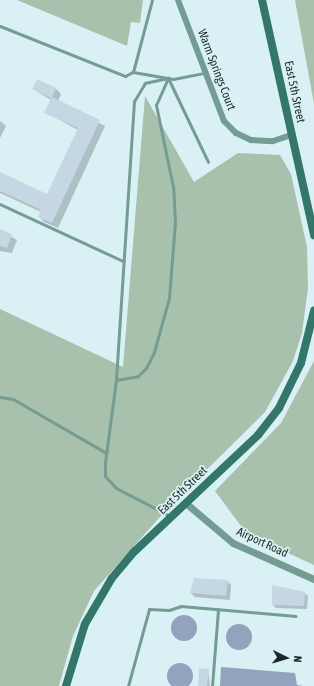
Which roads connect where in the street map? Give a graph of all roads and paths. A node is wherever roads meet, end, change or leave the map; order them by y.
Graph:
1 (152, 0) edge
2 (178, 0) edge
3 (262, 0) edge
4 (0, 26) edge
5 (133, 72) junction
6 (204, 73) junction
7 (168, 78) junction
8 (291, 135) junction
9 (208, 162) dead end
10 (0, 204) edge
11 (314, 235) edge
12 (123, 261) junction
13 (314, 311) edge
14 (116, 380) junction
15 (0, 397) edge
16 (106, 452) junction
17 (188, 505) junction
18 (174, 517) junction
19 (314, 579) edge
20 (218, 609) junction
21 (296, 616) dead end
22 (66, 686) edge
23 (128, 686) edge
24 (212, 686) edge

1 - 5 lane
2 - 6 street, Warm Springs Court
3 - 8 main road, East 5th Street
4 - 5 lane
5 - 7 lane
6 - 7 lane
6 - 8 street, Warm Springs Court
7 - 9 lane
7 - 12 lane
7 - 14 lane
8 - 11 main road, East 5th Street
10 - 12 lane
12 - 14 lane
13 - 17 main road, East 5th Street
14 - 16 lane
15 - 16 lane
16 - 18 lane
17 - 18 main road, East 5th Street
17 - 19 street, Airport Road
18 - 22 main road, East 5th Street
20 - 21 lane
20 - 23 lane
20 - 24 lane

